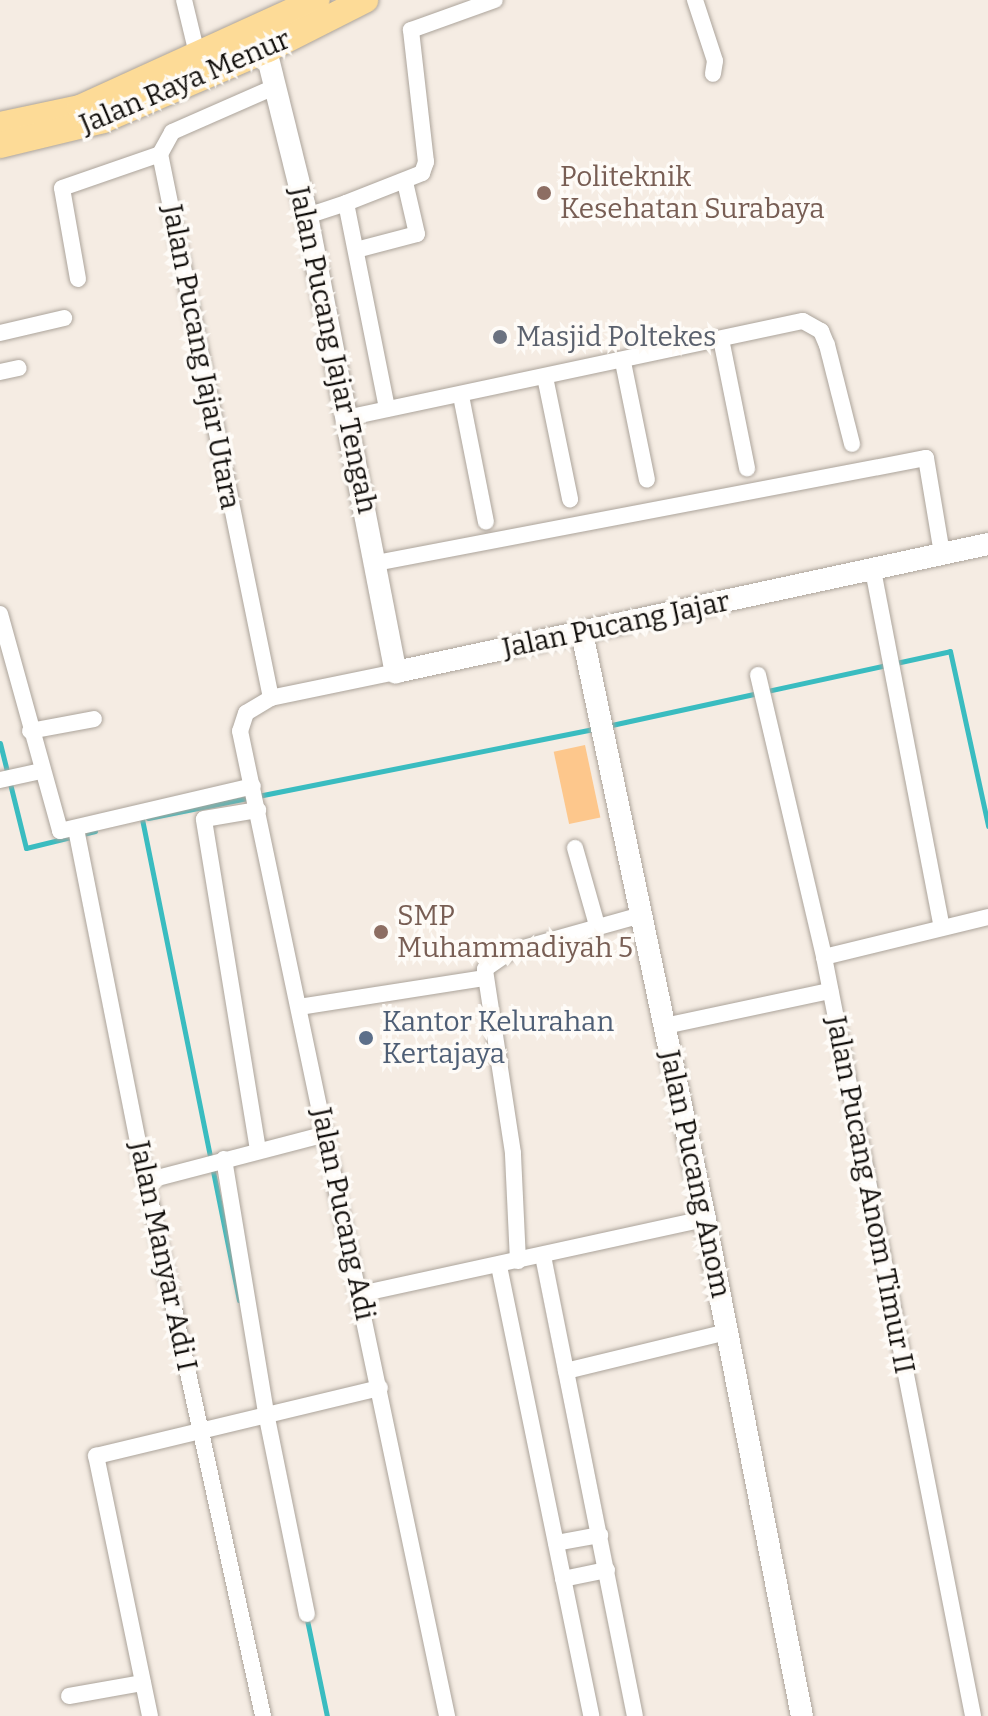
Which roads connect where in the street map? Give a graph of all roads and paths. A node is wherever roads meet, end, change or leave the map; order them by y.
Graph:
1 (184, 0) edge
2 (317, 0) edge
3 (365, 0) edge
4 (495, 0) edge
5 (695, 0) edge
6 (264, 39) junction
7 (198, 58) junction
8 (713, 74) dead end
9 (277, 86) junction
10 (0, 125) edge
11 (0, 145) edge
12 (160, 154) junction
13 (405, 182) junction
14 (346, 203) junction
15 (307, 216) junction
16 (356, 250) junction
17 (78, 279) dead end
18 (64, 318) dead end
19 (0, 333) edge
20 (721, 339) junction
21 (623, 362) junction
22 (19, 368) dead end
23 (0, 372) edge
24 (545, 377) junction
25 (461, 396) junction
26 (387, 409) junction
27 (346, 418) junction
28 (852, 444) dead end
29 (747, 468) dead end
30 (647, 480) dead end
31 (570, 499) dead end
32 (486, 522) dead end
33 (988, 544) edge
34 (942, 554) junction
35 (376, 563) junction
36 (873, 570) junction
37 (0, 614) edge
38 (582, 633) junction
39 (396, 672) junction
40 (758, 675) dead end
41 (271, 698) junction
42 (246, 713) joint
43 (94, 719) dead end
44 (30, 731) junction
45 (37, 772) junction
46 (2, 779) edge
47 (255, 797) junction
48 (77, 835) junction
49 (575, 848) dead end
50 (638, 916) junction
51 (988, 917) edge
52 (597, 925) junction
53 (942, 927) junction
54 (824, 957) junction
55 (484, 978) junction
56 (830, 991) junction
57 (299, 1007) junction
58 (665, 1026) junction
59 (326, 1134) junction
60 (258, 1150) junction
61 (217, 1161) junction
62 (146, 1181) junction
63 (705, 1219) junction
64 (543, 1256) junction
65 (518, 1261) junction
66 (499, 1266) junction
67 (360, 1294) junction
68 (727, 1332) junction
69 (566, 1371) junction
70 (380, 1388) junction
71 (262, 1413) junction
72 (200, 1431) junction
73 (600, 1535) junction
74 (556, 1543) junction
75 (607, 1570) junction
76 (563, 1579) junction
77 (307, 1614) dead end
78 (143, 1683) junction
79 (69, 1696) dead end
80 (150, 1716) edge
81 (263, 1716) edge
82 (447, 1716) edge
83 (591, 1716) edge
84 (635, 1716) edge
85 (802, 1716) edge
86 (973, 1716) edge

1 - 7 street
2 - 6 main road, Jalan Raya Menur
3 - 6 main road, Jalan Raya Menur
4 - 13 street
5 - 8 street
6 - 7 main road, Jalan Raya Menur
6 - 9 street, Jalan Pucang Jajar Tengah
6 - 11 main road, Jalan Raya Menur
7 - 10 main road, Jalan Raya Menur
9 - 12 street
9 - 15 street, Jalan Pucang Jajar Tengah
12 - 17 street
12 - 41 street, Jalan Pucang Jajar Utara
13 - 14 street
13 - 16 street
14 - 15 street
14 - 16 street
15 - 27 street, Jalan Pucang Jajar Tengah
16 - 26 street
18 - 19 street
20 - 21 street
20 - 28 street
20 - 29 street
21 - 24 street
21 - 30 street
22 - 23 street
24 - 25 street
24 - 31 street
25 - 26 street
25 - 32 street
26 - 27 street
27 - 35 street, Jalan Pucang Jajar Tengah
33 - 34 street, Jalan Pucang Jajar
34 - 35 street
34 - 36 street, Jalan Pucang Jajar
35 - 39 street, Jalan Pucang Jajar Tengah
36 - 38 street, Jalan Pucang Jajar
36 - 53 street
37 - 44 street
38 - 39 street, Jalan Pucang Jajar
38 - 50 street, Jalan Pucang Anom
39 - 41 street, Jalan Pucang Jajar
40 - 54 street, Jalan Pucang Anom Timur II
41 - 42 street, Jalan Pucang Jajar
42 - 47 street, Jalan Pucang Adi
43 - 44 street
44 - 45 street
45 - 46 street
45 - 48 street
47 - 48 street
47 - 57 street, Jalan Pucang Adi
47 - 60 street
48 - 62 street, Jalan Manyar Adi I
49 - 52 street
50 - 52 street
50 - 58 street, Jalan Pucang Anom
51 - 53 street
52 - 55 street
53 - 54 street
54 - 56 street, Jalan Pucang Anom Timur II
55 - 57 street
55 - 65 street
56 - 58 street
56 - 86 street, Jalan Pucang Anom Timur II
57 - 59 street, Jalan Pucang Adi
58 - 63 street, Jalan Pucang Anom
59 - 60 street
59 - 67 street, Jalan Pucang Adi
60 - 61 street
61 - 62 street
61 - 71 street
62 - 72 street, Jalan Manyar Adi I
63 - 64 street
63 - 68 street, Jalan Pucang Anom
64 - 65 street
64 - 69 street
65 - 66 street
66 - 67 street
66 - 74 street
67 - 70 street, Jalan Pucang Adi
68 - 69 street
68 - 85 street, Jalan Pucang Anom
69 - 73 street
70 - 71 street
70 - 82 street, Jalan Pucang Adi
71 - 72 street
71 - 77 street
72 - 78 street
72 - 81 street, Jalan Manyar Adi I
73 - 74 street
73 - 75 street
74 - 76 street
75 - 76 street
75 - 84 street
76 - 83 street
78 - 79 street
78 - 80 street

